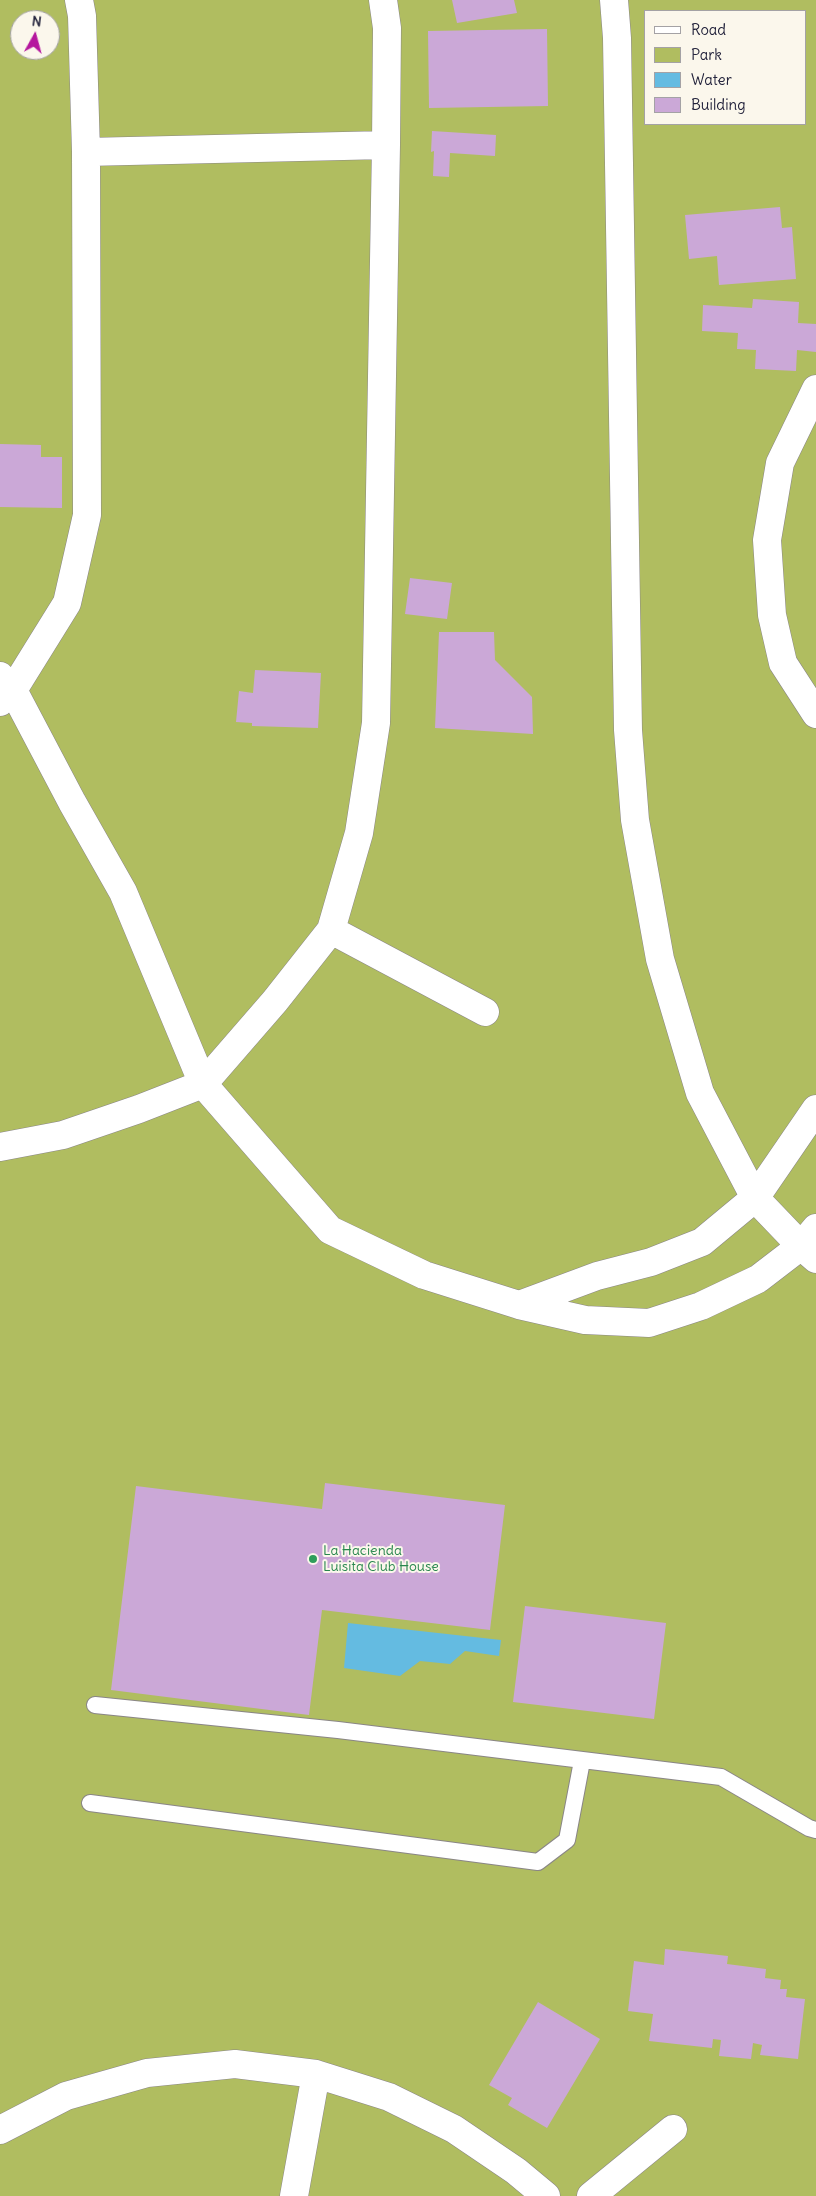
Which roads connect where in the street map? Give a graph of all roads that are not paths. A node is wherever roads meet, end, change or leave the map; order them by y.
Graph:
1 (78, 0) edge
2 (383, 0) edge
3 (614, 0) edge
4 (386, 145) junction
5 (86, 152) junction
6 (816, 389) edge
7 (4, 689) edge
8 (816, 714) edge
9 (331, 930) junction
10 (485, 1012) dead end
11 (203, 1084) junction
12 (816, 1109) edge
13 (0, 1147) edge
14 (755, 1198) junction
15 (811, 1244) edge
16 (519, 1305) junction
17 (95, 1705) dead end
18 (582, 1761) junction
19 (90, 1803) dead end
20 (816, 1830) edge
21 (316, 2074) junction
22 (673, 2129) dead end
23 (0, 2130) edge
24 (294, 2196) edge
25 (546, 2196) edge
26 (591, 2196) edge

1 - 5 street
2 - 4 street
3 - 14 street
4 - 5 street
4 - 9 street
5 - 7 street
6 - 8 street
7 - 11 street
9 - 10 street
9 - 11 street
11 - 13 street
11 - 16 street
12 - 14 street
14 - 15 street
14 - 16 street
15 - 16 street
17 - 18 lane
18 - 19 lane
18 - 20 lane
21 - 23 street
21 - 24 street
21 - 25 street
22 - 26 street

